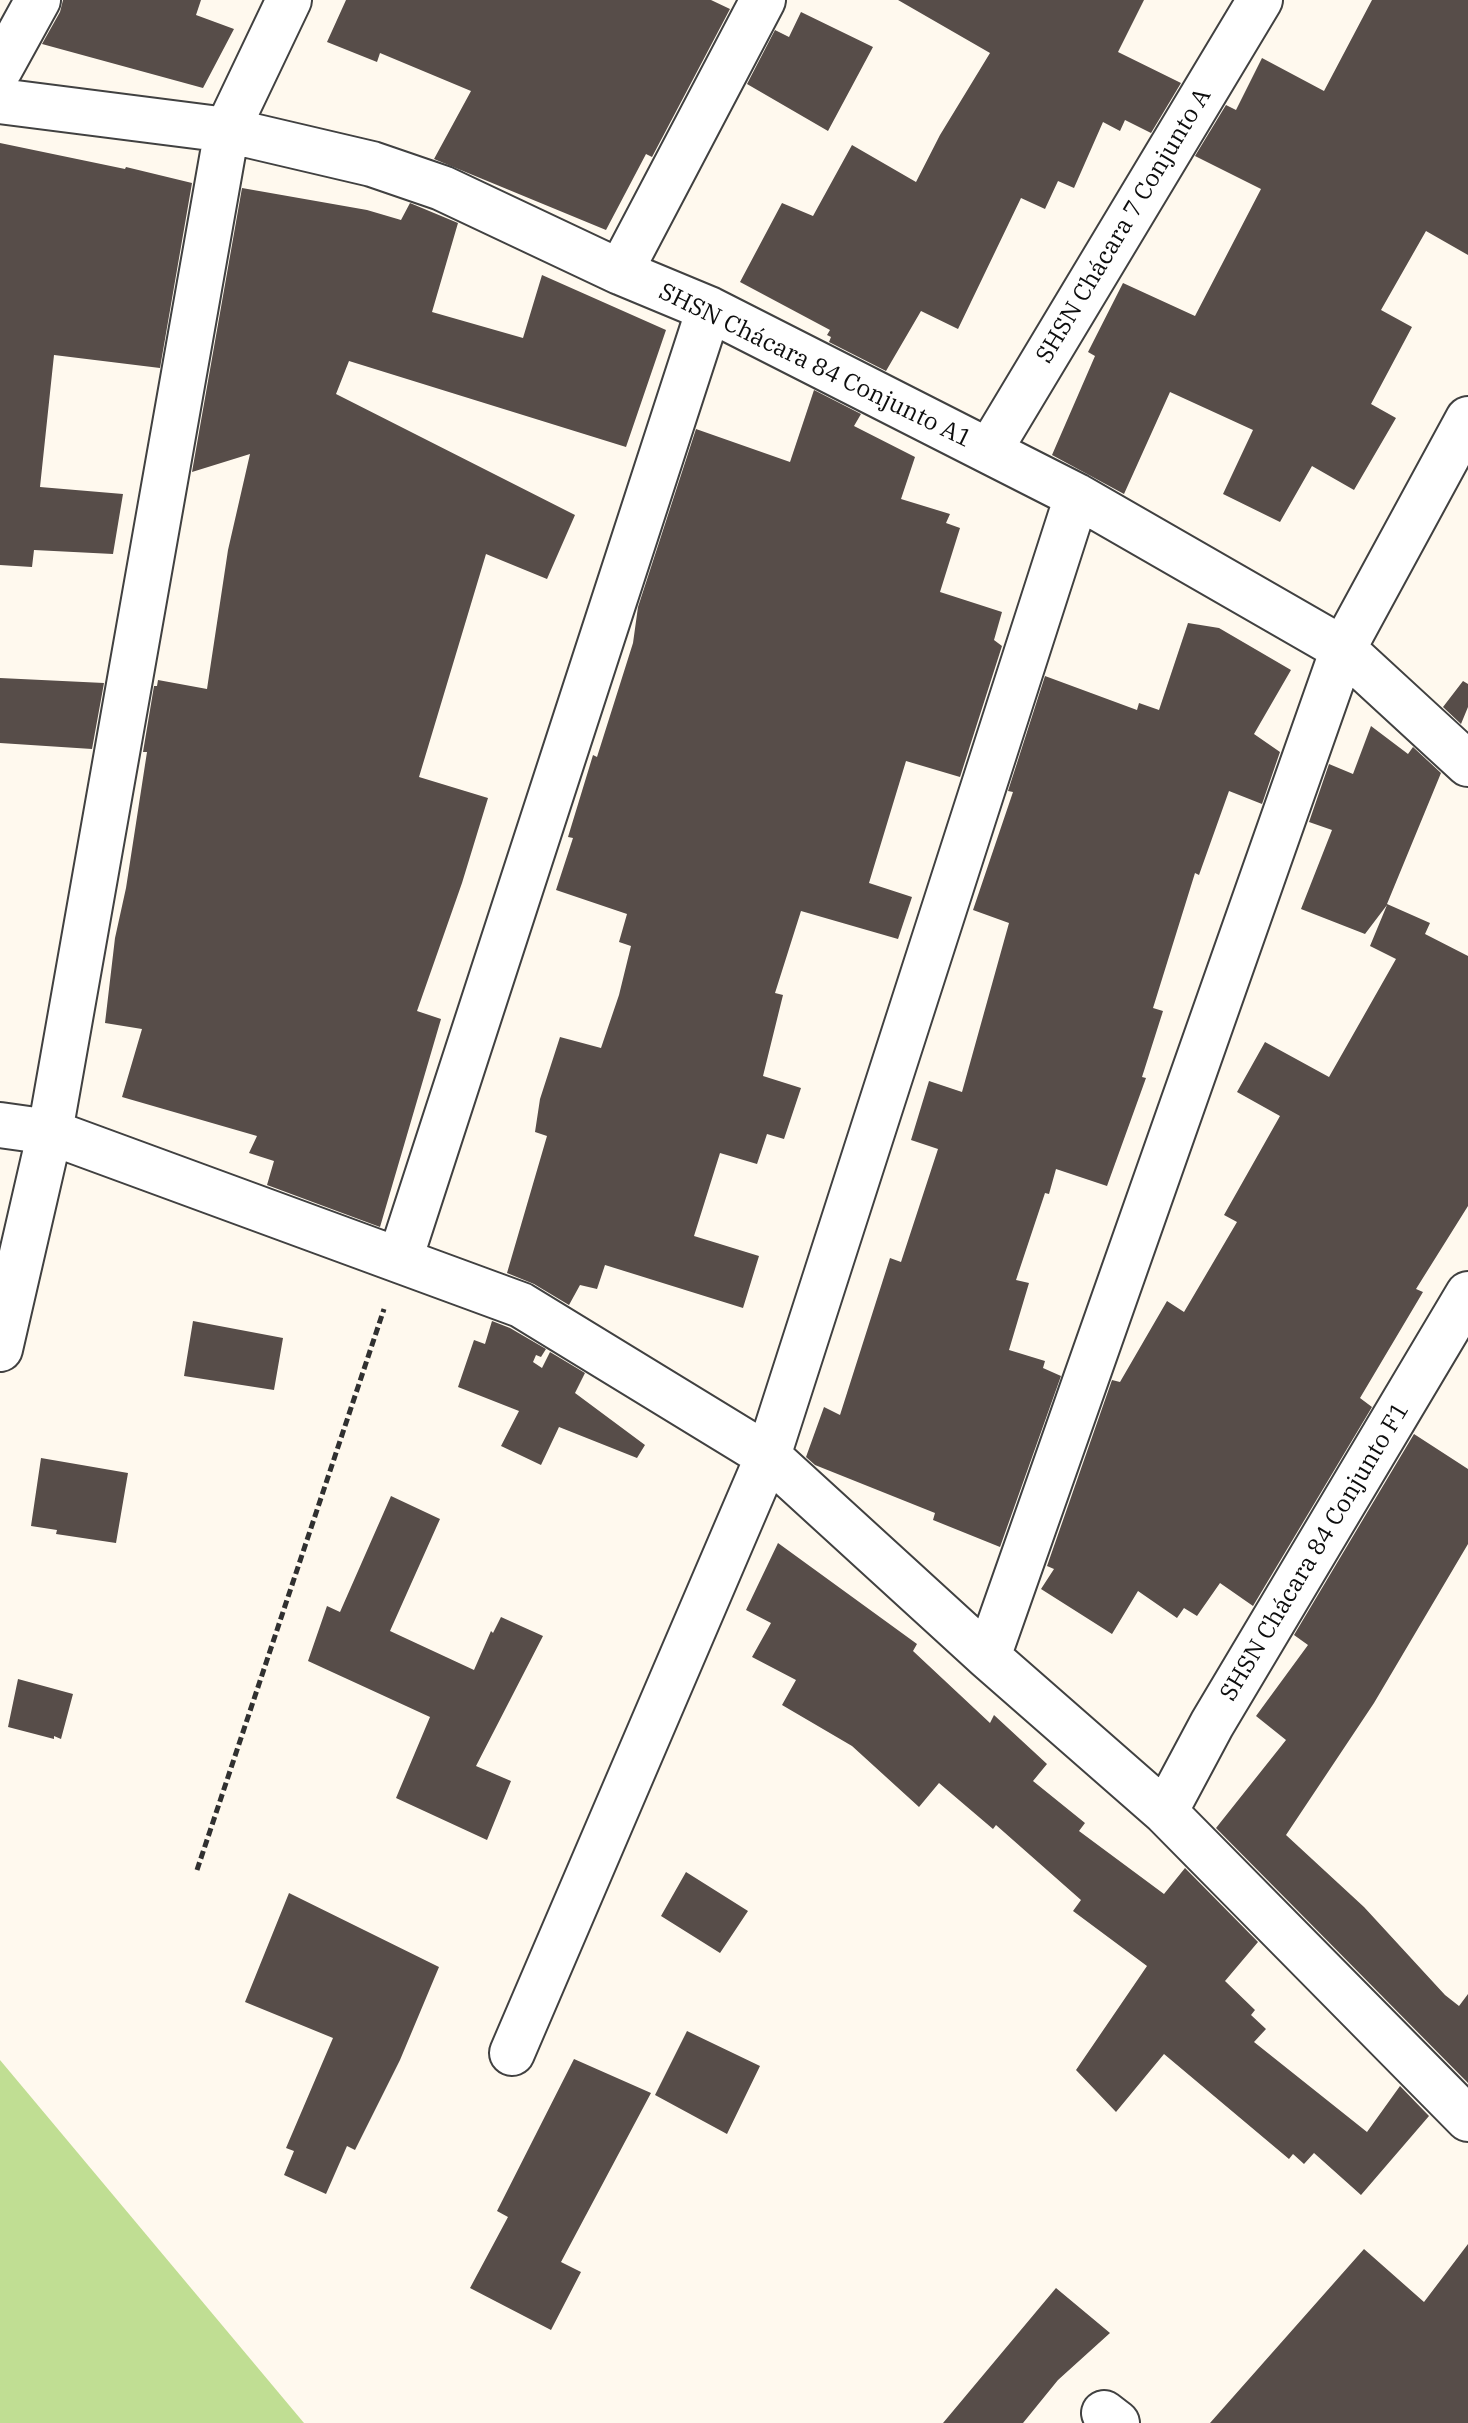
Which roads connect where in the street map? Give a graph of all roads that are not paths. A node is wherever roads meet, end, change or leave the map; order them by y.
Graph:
1 (38, 0) edge
2 (289, 0) edge
3 (763, 0) edge
4 (1260, 0) edge
5 (0, 69) edge
6 (0, 101) edge
7 (227, 130) junction
8 (620, 272) junction
9 (709, 309) junction
10 (1468, 419) edge
11 (989, 451) junction
12 (1077, 496) junction
13 (1343, 649) junction
14 (1468, 764) edge
15 (0, 1125) edge
16 (50, 1132) junction
17 (400, 1259) junction
18 (1468, 1294) edge
19 (0, 1349) edge
20 (768, 1456) junction
21 (988, 1657) junction
22 (1165, 1812) junction
23 (512, 2053) dead end
24 (1468, 2119) edge

1 - 5 street
2 - 7 street
3 - 8 street
4 - 11 street, SHSN Chácara 7 Conjunto A
6 - 7 street, SHSN Chácara 84 Conjunto A1
7 - 8 street, SHSN Chácara 84 Conjunto A1
7 - 16 street
8 - 9 street, SHSN Chácara 84 Conjunto A1
9 - 11 street, SHSN Chácara 84 Conjunto A1
9 - 17 street
10 - 13 street
11 - 12 street, SHSN Chácara 84 Conjunto A1
12 - 13 street, SHSN Chácara 84 Conjunto A1
12 - 20 street
13 - 14 street, SHSN Chácara 84 Conjunto A1
13 - 21 street
15 - 16 street
16 - 17 street
16 - 19 street
17 - 20 street
18 - 22 street, SHSN Chácara 84 Conjunto F1
20 - 21 street
20 - 23 street
21 - 22 street
22 - 24 street

